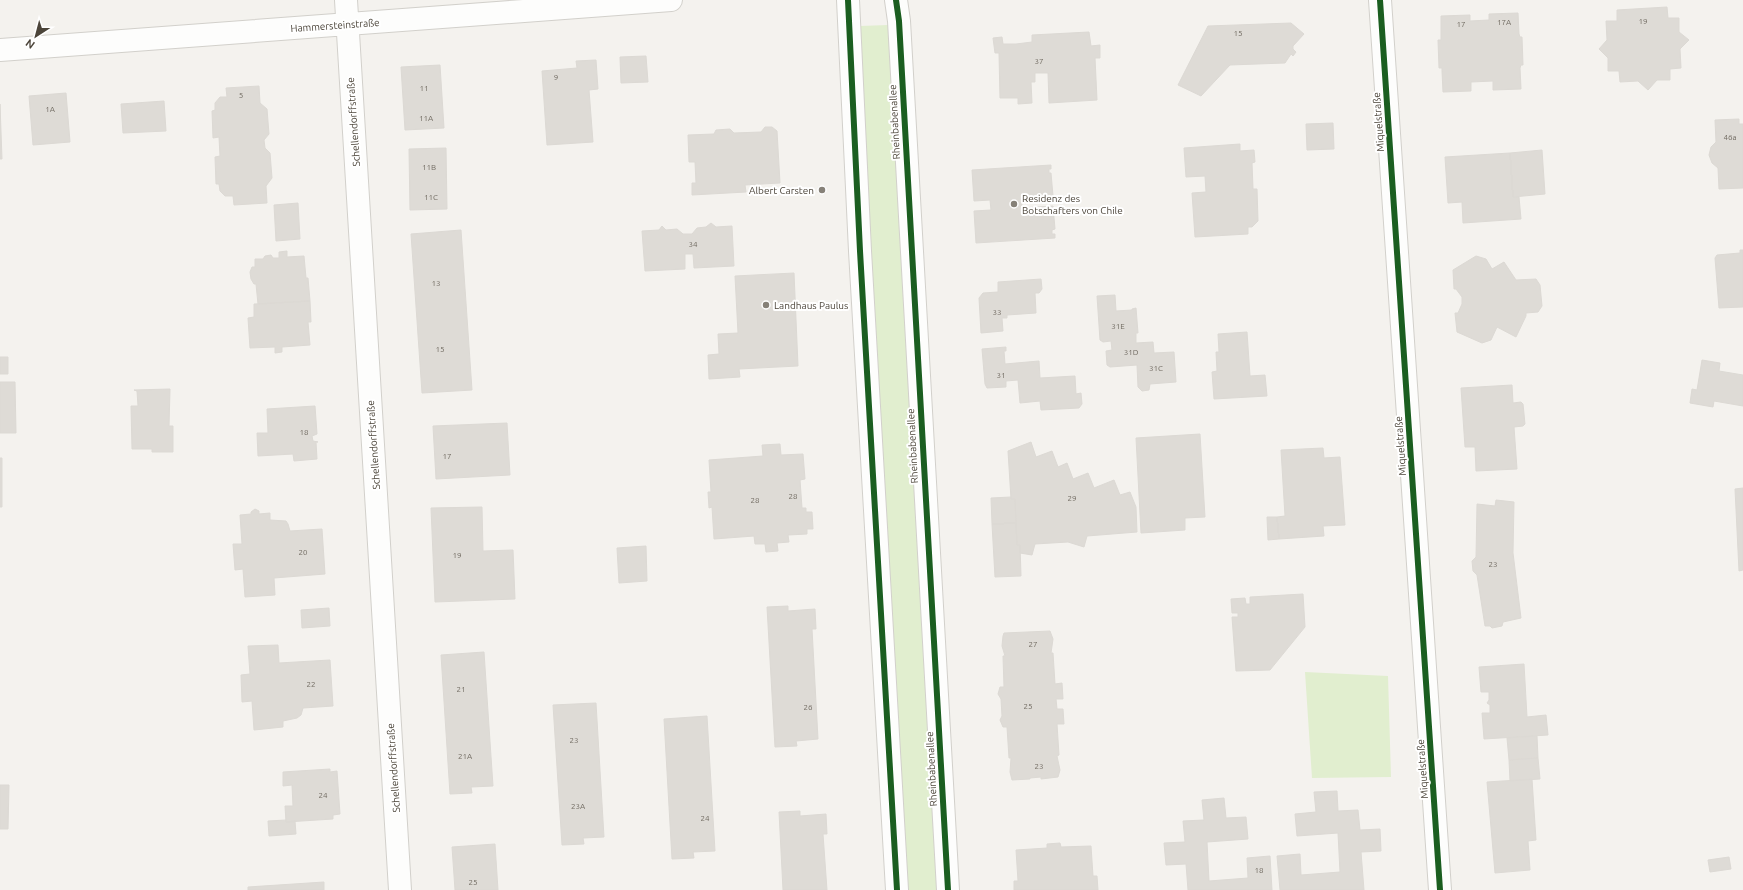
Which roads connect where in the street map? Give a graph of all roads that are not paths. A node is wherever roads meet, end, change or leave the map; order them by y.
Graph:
1 (346, 0) edge
2 (671, 0) edge
3 (848, 0) edge
4 (896, 0) edge
5 (1380, 0) edge
6 (347, 24) junction
7 (0, 50) edge
8 (400, 890) edge
9 (897, 890) edge
10 (948, 890) edge
11 (1440, 890) edge

1 - 6 street, Schellendorffstraße
2 - 6 street, Hammersteinstraße
3 - 9 street
4 - 10 street, Rheinbabenallee
5 - 11 street, Miquelstraße
6 - 7 street, Hammersteinstraße
6 - 8 street, Schellendorffstraße

